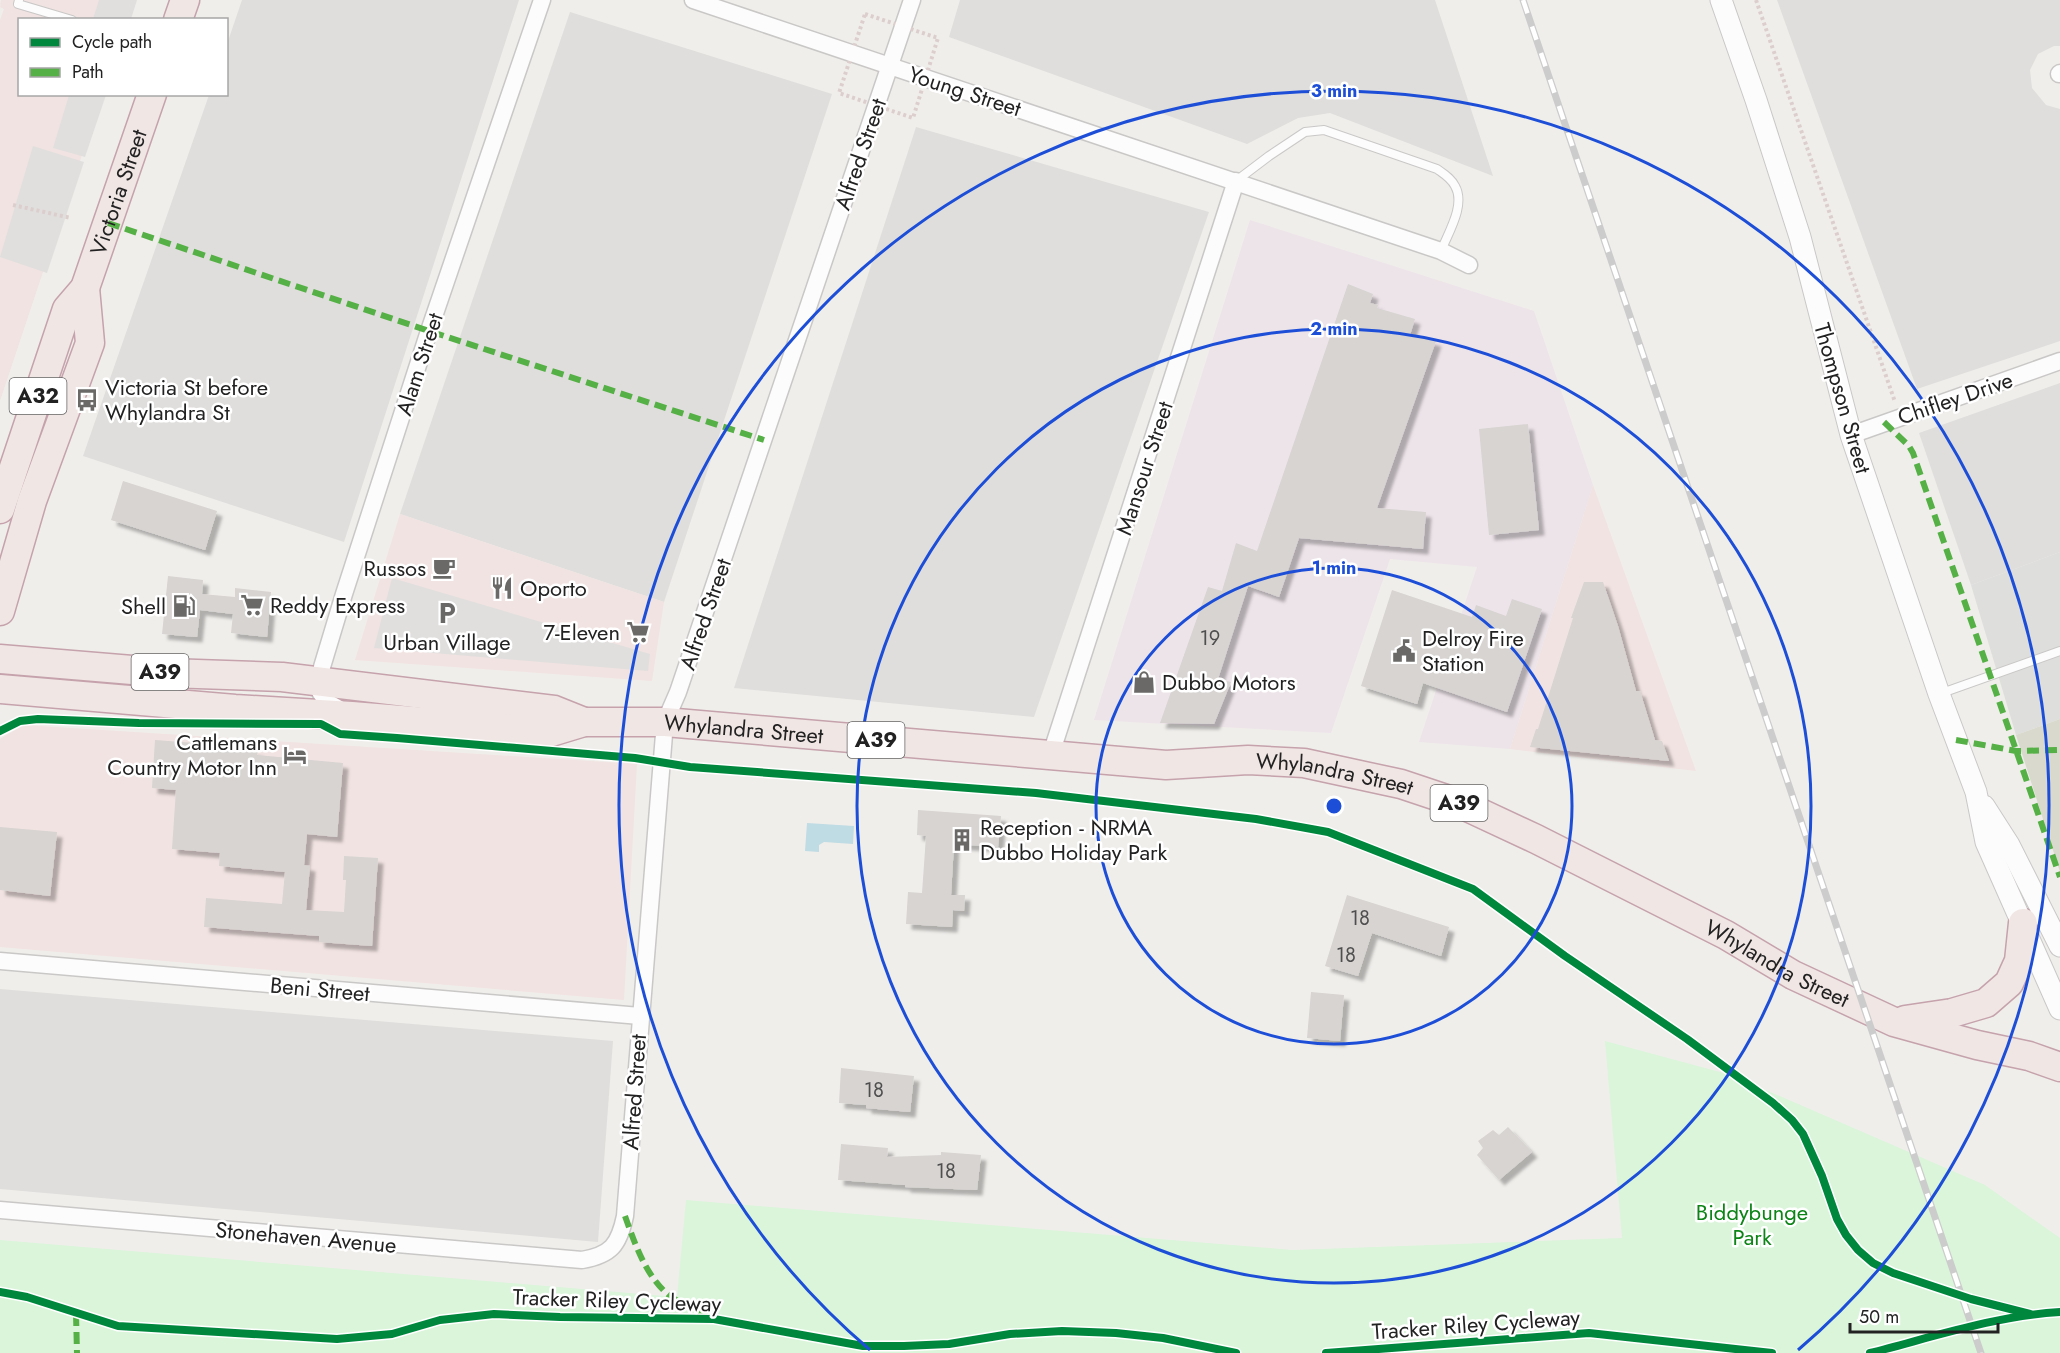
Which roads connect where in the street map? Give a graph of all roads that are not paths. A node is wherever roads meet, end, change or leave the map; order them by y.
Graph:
1 (19, 0) edge
2 (185, 0) edge
3 (542, 0) edge
4 (693, 0) edge
5 (912, 0) edge
6 (1721, 0) edge
7 (66, 18) edge
8 (179, 18) edge
9 (890, 66) junction
10 (151, 96) edge
11 (1236, 182) junction
12 (1441, 251) junction
13 (1469, 265) dead end
14 (85, 288) junction
15 (2060, 362) edge
16 (1851, 435) junction
17 (0, 509) edge
18 (0, 611) edge
19 (2060, 651) edge
20 (0, 659) edge
21 (321, 681) junction
22 (0, 689) edge
23 (1939, 694) junction
24 (352, 716) junction
25 (584, 722) junction
26 (665, 722) junction
27 (1051, 754) junction
28 (1976, 792) junction
29 (2023, 924) junction
30 (2060, 946) edge
31 (0, 962) edge
32 (2060, 1009) edge
33 (640, 1016) junction
34 (1894, 1022) junction
35 (2060, 1067) edge
36 (0, 1210) edge
37 (610, 1250) joint

1 - 7 lane
2 - 8 highway
3 - 21 street, Alam Street
4 - 9 street, Young Street
5 - 9 street, Alfred Street
6 - 16 street, Thompson Street
9 - 11 street, Young Street
9 - 26 street, Alfred Street
10 - 14 highway, Victoria Street / A32
11 - 12 street, Young Street
11 - 12 lane
11 - 27 street, Mansour Street
12 - 13 street, Young Street
14 - 17 highway, Victoria Street / A32
14 - 18 highway, Victoria Street / A32
15 - 16 street, Chifley Drive
16 - 23 street, Thompson Street
19 - 23 lane
20 - 21 highway, Whylandra Street / A39
21 - 24 street
21 - 25 highway, Whylandra Street / A39
22 - 24 highway, Whylandra Street / A39
23 - 28 street, Thompson Street
24 - 25 highway, Whylandra Street / A39
25 - 26 highway, Whylandra Street / A39
26 - 27 highway, Whylandra Street / A39
26 - 33 street, Alfred Street
27 - 34 highway, Whylandra Street / A39
28 - 29 street, Thompson Street
28 - 30 street, Thompson Street
29 - 32 street, Thompson Street
29 - 34 highway
31 - 33 street, Beni Street
33 - 37 street, Alfred Street
34 - 35 highway, Whylandra Street / A39
36 - 37 street, Stonehaven Avenue

